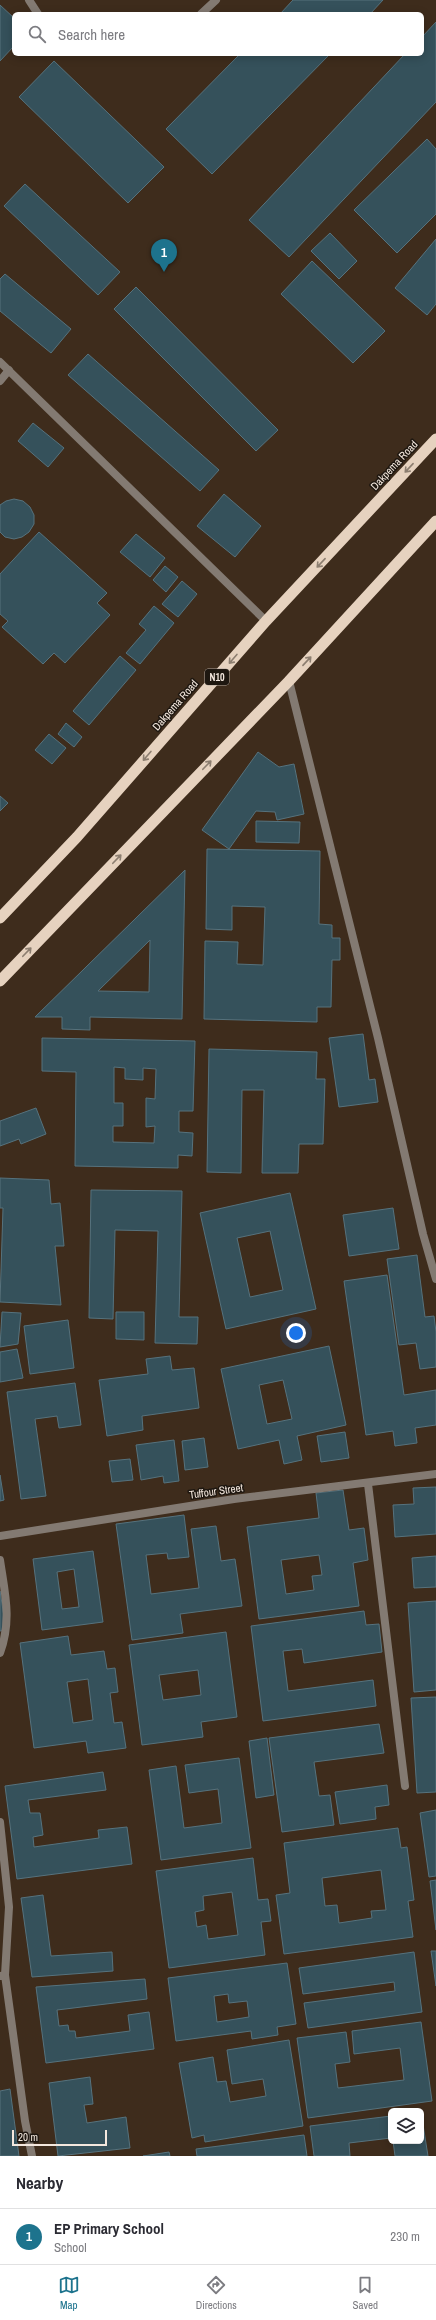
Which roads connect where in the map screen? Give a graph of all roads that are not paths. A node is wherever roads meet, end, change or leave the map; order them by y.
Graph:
1 (28, 0) edge
2 (216, 0) edge
3 (37, 12) edge
4 (203, 12) edge
5 (0, 362) edge
6 (9, 370) junction
7 (0, 381) edge
8 (436, 439) edge
9 (436, 521) edge
10 (266, 621) junction
11 (289, 681) junction
12 (0, 918) edge
13 (0, 980) edge
14 (436, 1279) edge
15 (436, 1474) edge
16 (368, 1484) junction
17 (0, 1536) edge
18 (0, 1560) edge
19 (0, 1654) edge
20 (405, 1786) dead end
21 (0, 1822) edge
22 (3, 1975) edge
23 (32, 2156) edge

1 - 3 street
2 - 4 street
5 - 6 street
6 - 7 street
6 - 10 street
8 -> 10 highway, Dakpema Road / N10
11 -> 9 highway
10 -> 12 highway, Dakpema Road / N10
13 -> 11 highway
11 - 14 street
15 - 16 street, Tuffour Street
16 - 17 street, Tuffour Street
16 - 20 street
18 - 19 street
21 - 22 street
22 - 23 street

